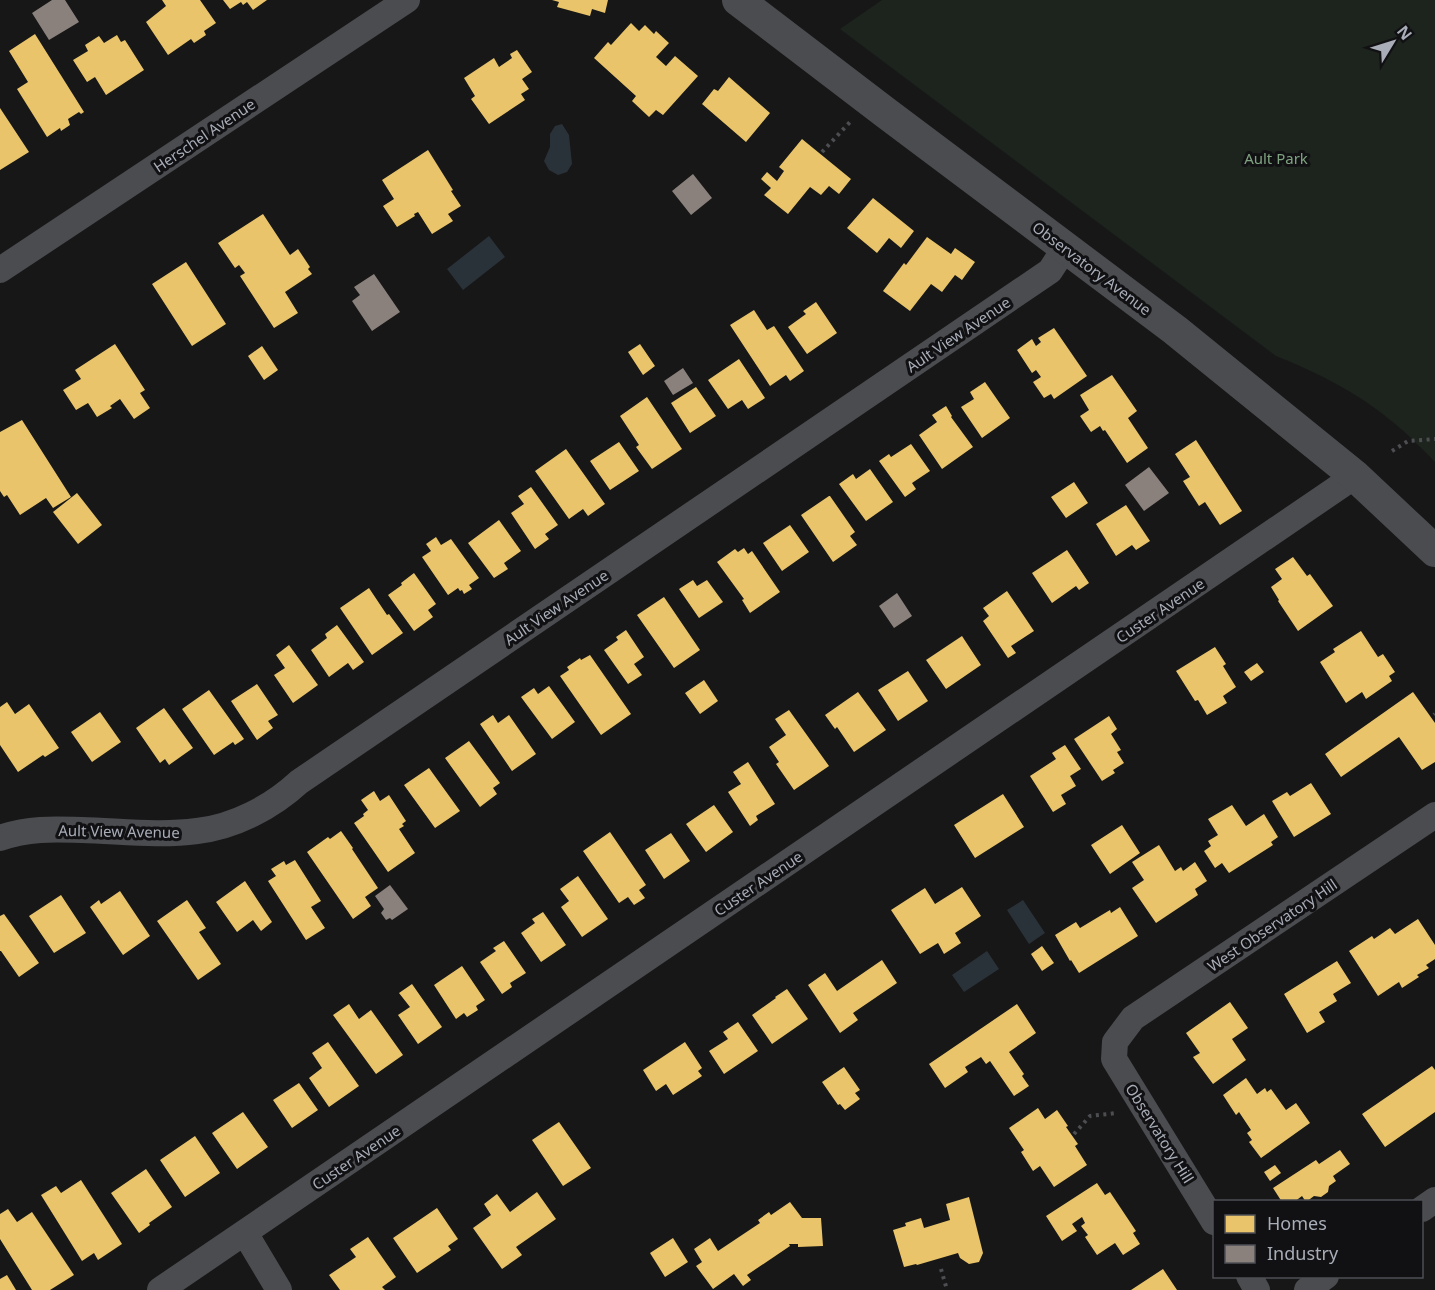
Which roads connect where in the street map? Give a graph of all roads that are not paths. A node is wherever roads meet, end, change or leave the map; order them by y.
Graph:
1 (407, 0) edge
2 (738, 0) edge
3 (1065, 248) junction
4 (0, 270) edge
5 (1355, 476) junction
6 (1435, 551) edge
7 (1435, 815) edge
8 (0, 838) edge
9 (1115, 1042) joint
10 (1213, 1219) edge
11 (244, 1233) junction
12 (1323, 1278) edge
13 (160, 1290) edge
14 (279, 1290) edge
15 (1307, 1290) edge

1 - 4 street, Herschel Avenue
2 - 3 street, Observatory Avenue
3 - 5 street, Observatory Avenue
3 - 8 street, Ault View Avenue
5 - 6 street, Observatory Avenue
5 - 11 street, Custer Avenue
7 - 9 street, West Observatory Hill
9 - 10 street, Observatory Hill
11 - 13 street, Custer Avenue
11 - 14 street
12 - 15 street

